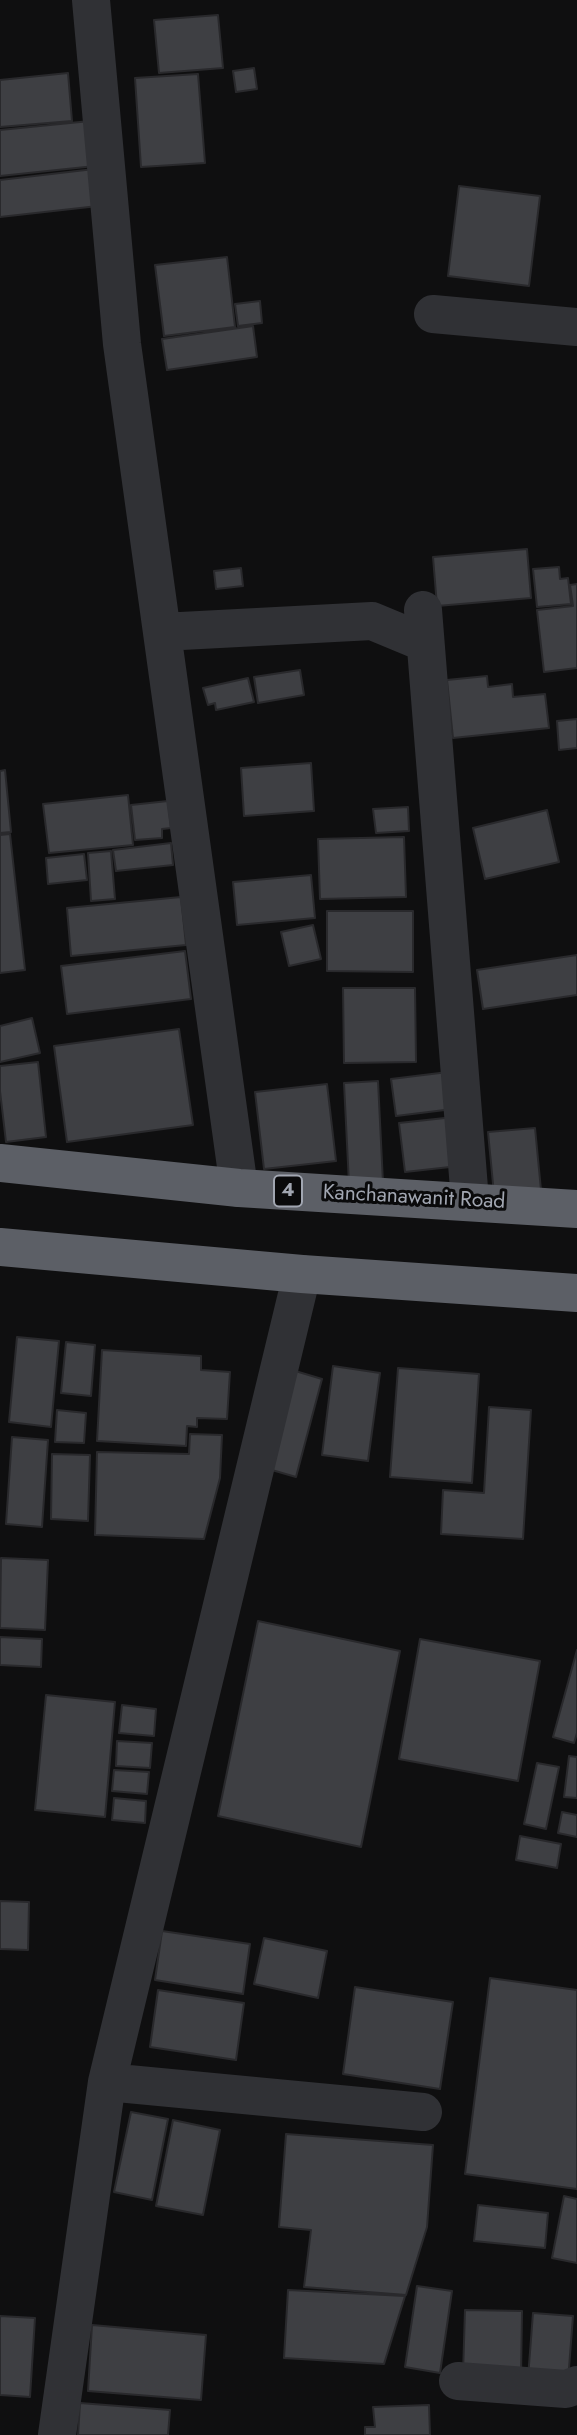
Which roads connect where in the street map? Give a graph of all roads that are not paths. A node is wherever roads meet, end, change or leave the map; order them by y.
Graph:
1 (91, 0) edge
2 (433, 314) dead end
3 (577, 327) edge
4 (162, 632) junction
5 (0, 1163) edge
6 (239, 1188) junction
7 (470, 1201) junction
8 (577, 1209) edge
9 (0, 1247) edge
10 (302, 1274) junction
11 (577, 1293) edge
12 (107, 2082) junction
13 (423, 2112) dead end
14 (458, 2381) dead end
15 (577, 2385) edge
16 (57, 2435) edge

1 - 4 street
2 - 3 street
4 - 6 street
4 - 7 street
5 - 6 highway, Kanchanawanit Road / 4
6 - 7 highway, Kanchanawanit Road / 4
7 - 8 highway, Kanchanawanit Road / 4
9 - 10 highway
10 - 11 highway
10 - 12 street
12 - 13 street
12 - 16 street
14 - 15 street

